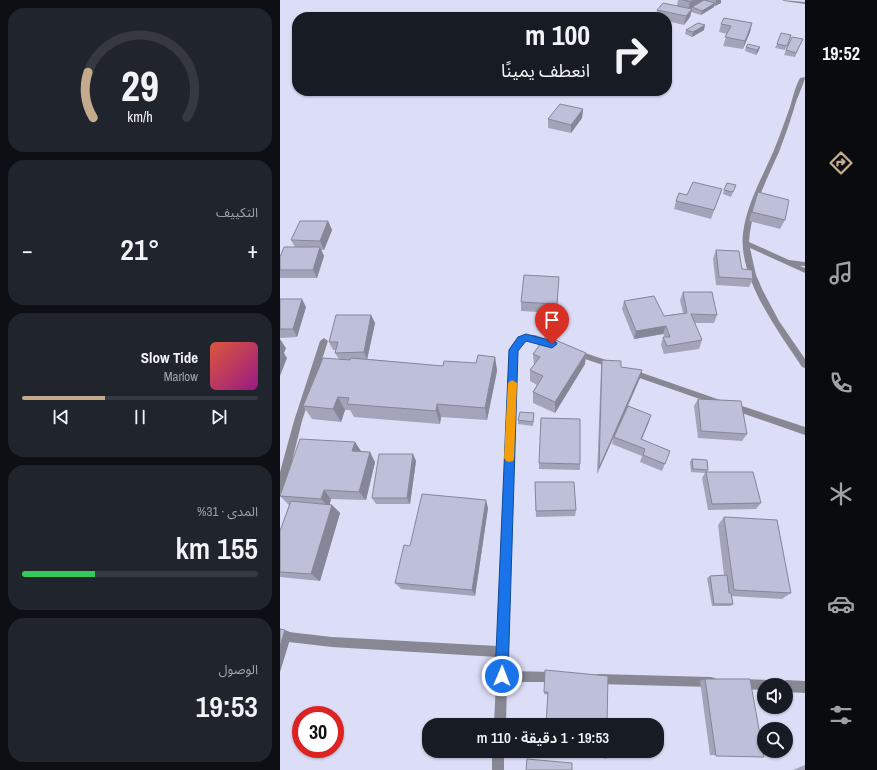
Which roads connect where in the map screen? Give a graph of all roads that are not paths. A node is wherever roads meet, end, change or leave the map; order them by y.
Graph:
1 (784, 0) edge
2 (805, 3) edge
3 (805, 78) edge
4 (746, 243) junction
5 (786, 262) junction
6 (805, 264) edge
7 (805, 271) edge
8 (324, 341) dead end
9 (805, 365) edge
10 (805, 431) edge
11 (280, 489) edge
12 (280, 636) edge
13 (502, 652) junction
14 (502, 676) junction
15 (565, 678) edge
16 (588, 678) edge
17 (757, 684) edge
18 (793, 686) edge
19 (805, 687) edge
20 (500, 718) edge
21 (498, 758) edge
22 (498, 770) edge

1 - 2 street
3 - 4 street
4 - 5 street
4 - 9 street
5 - 6 street
5 - 7 street
8 - 11 street
10 - 13 street
12 - 13 street
13 - 14 street
14 - 15 street
14 - 20 street
16 - 17 street
18 - 19 street
21 - 22 street

